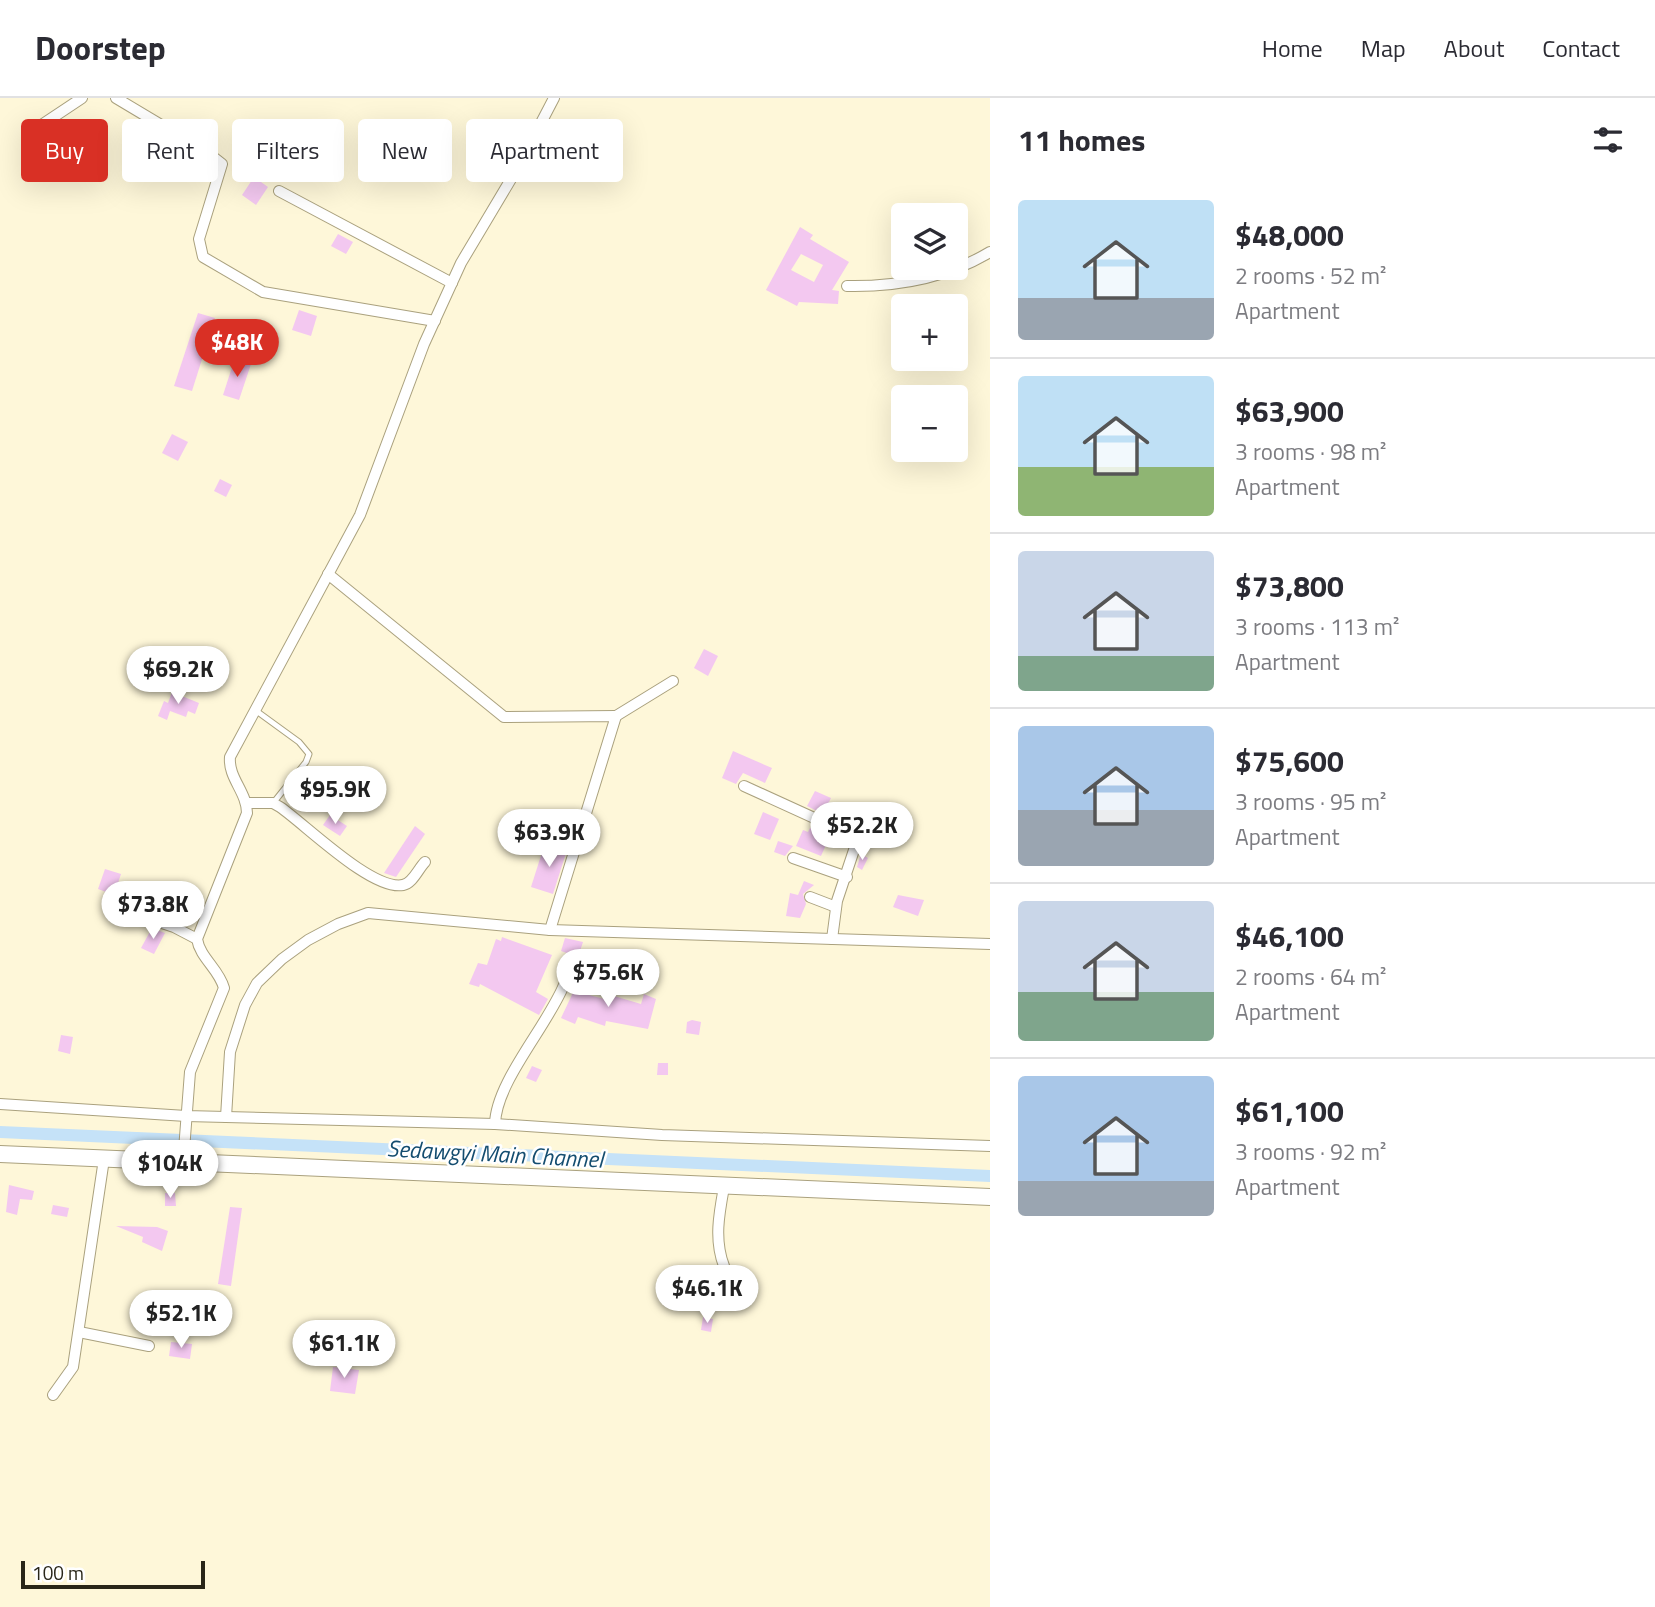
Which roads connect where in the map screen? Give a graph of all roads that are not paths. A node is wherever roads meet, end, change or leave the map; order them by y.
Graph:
1 (82, 98) edge
2 (116, 98) edge
3 (554, 98) edge
4 (50, 119) edge
5 (279, 191) dead end
6 (990, 252) edge
7 (452, 283) junction
8 (846, 286) dead end
9 (435, 321) junction
10 (328, 575) junction
11 (673, 681) dead end
12 (255, 710) junction
13 (616, 716) junction
14 (744, 786) dead end
15 (247, 803) junction
16 (273, 803) junction
17 (793, 858) dead end
18 (425, 862) dead end
19 (847, 877) junction
20 (810, 897) dead end
21 (836, 907) junction
22 (117, 908) dead end
23 (550, 930) junction
24 (197, 940) junction
25 (832, 940) junction
26 (990, 944) edge
27 (564, 985) dead end
28 (0, 1104) edge
29 (226, 1117) junction
30 (186, 1120) junction
31 (495, 1124) junction
32 (990, 1146) edge
33 (0, 1154) edge
34 (104, 1159) junction
35 (183, 1160) junction
36 (724, 1186) junction
37 (990, 1197) edge
38 (724, 1266) dead end
39 (79, 1332) junction
40 (149, 1346) dead end
41 (53, 1395) dead end

1 - 4 street
2 - 9 street
3 - 7 street
5 - 7 street
6 - 8 street
7 - 9 street
9 - 10 street
10 - 12 street
10 - 13 street
11 - 13 street
12 - 15 street
12 - 16 lane
13 - 23 street
14 - 19 street
15 - 16 street
15 - 24 street
16 - 18 street
17 - 19 street
19 - 21 street
20 - 21 street
21 - 25 street
22 - 24 street
23 - 25 street
23 - 29 street
24 - 30 street
25 - 26 street
27 - 31 street
28 - 30 street
29 - 30 street
29 - 31 street
30 - 35 street
31 - 32 street
33 - 34 street
34 - 35 street
34 - 39 street
35 - 36 street
36 - 37 street
36 - 38 street
39 - 40 street
39 - 41 street

